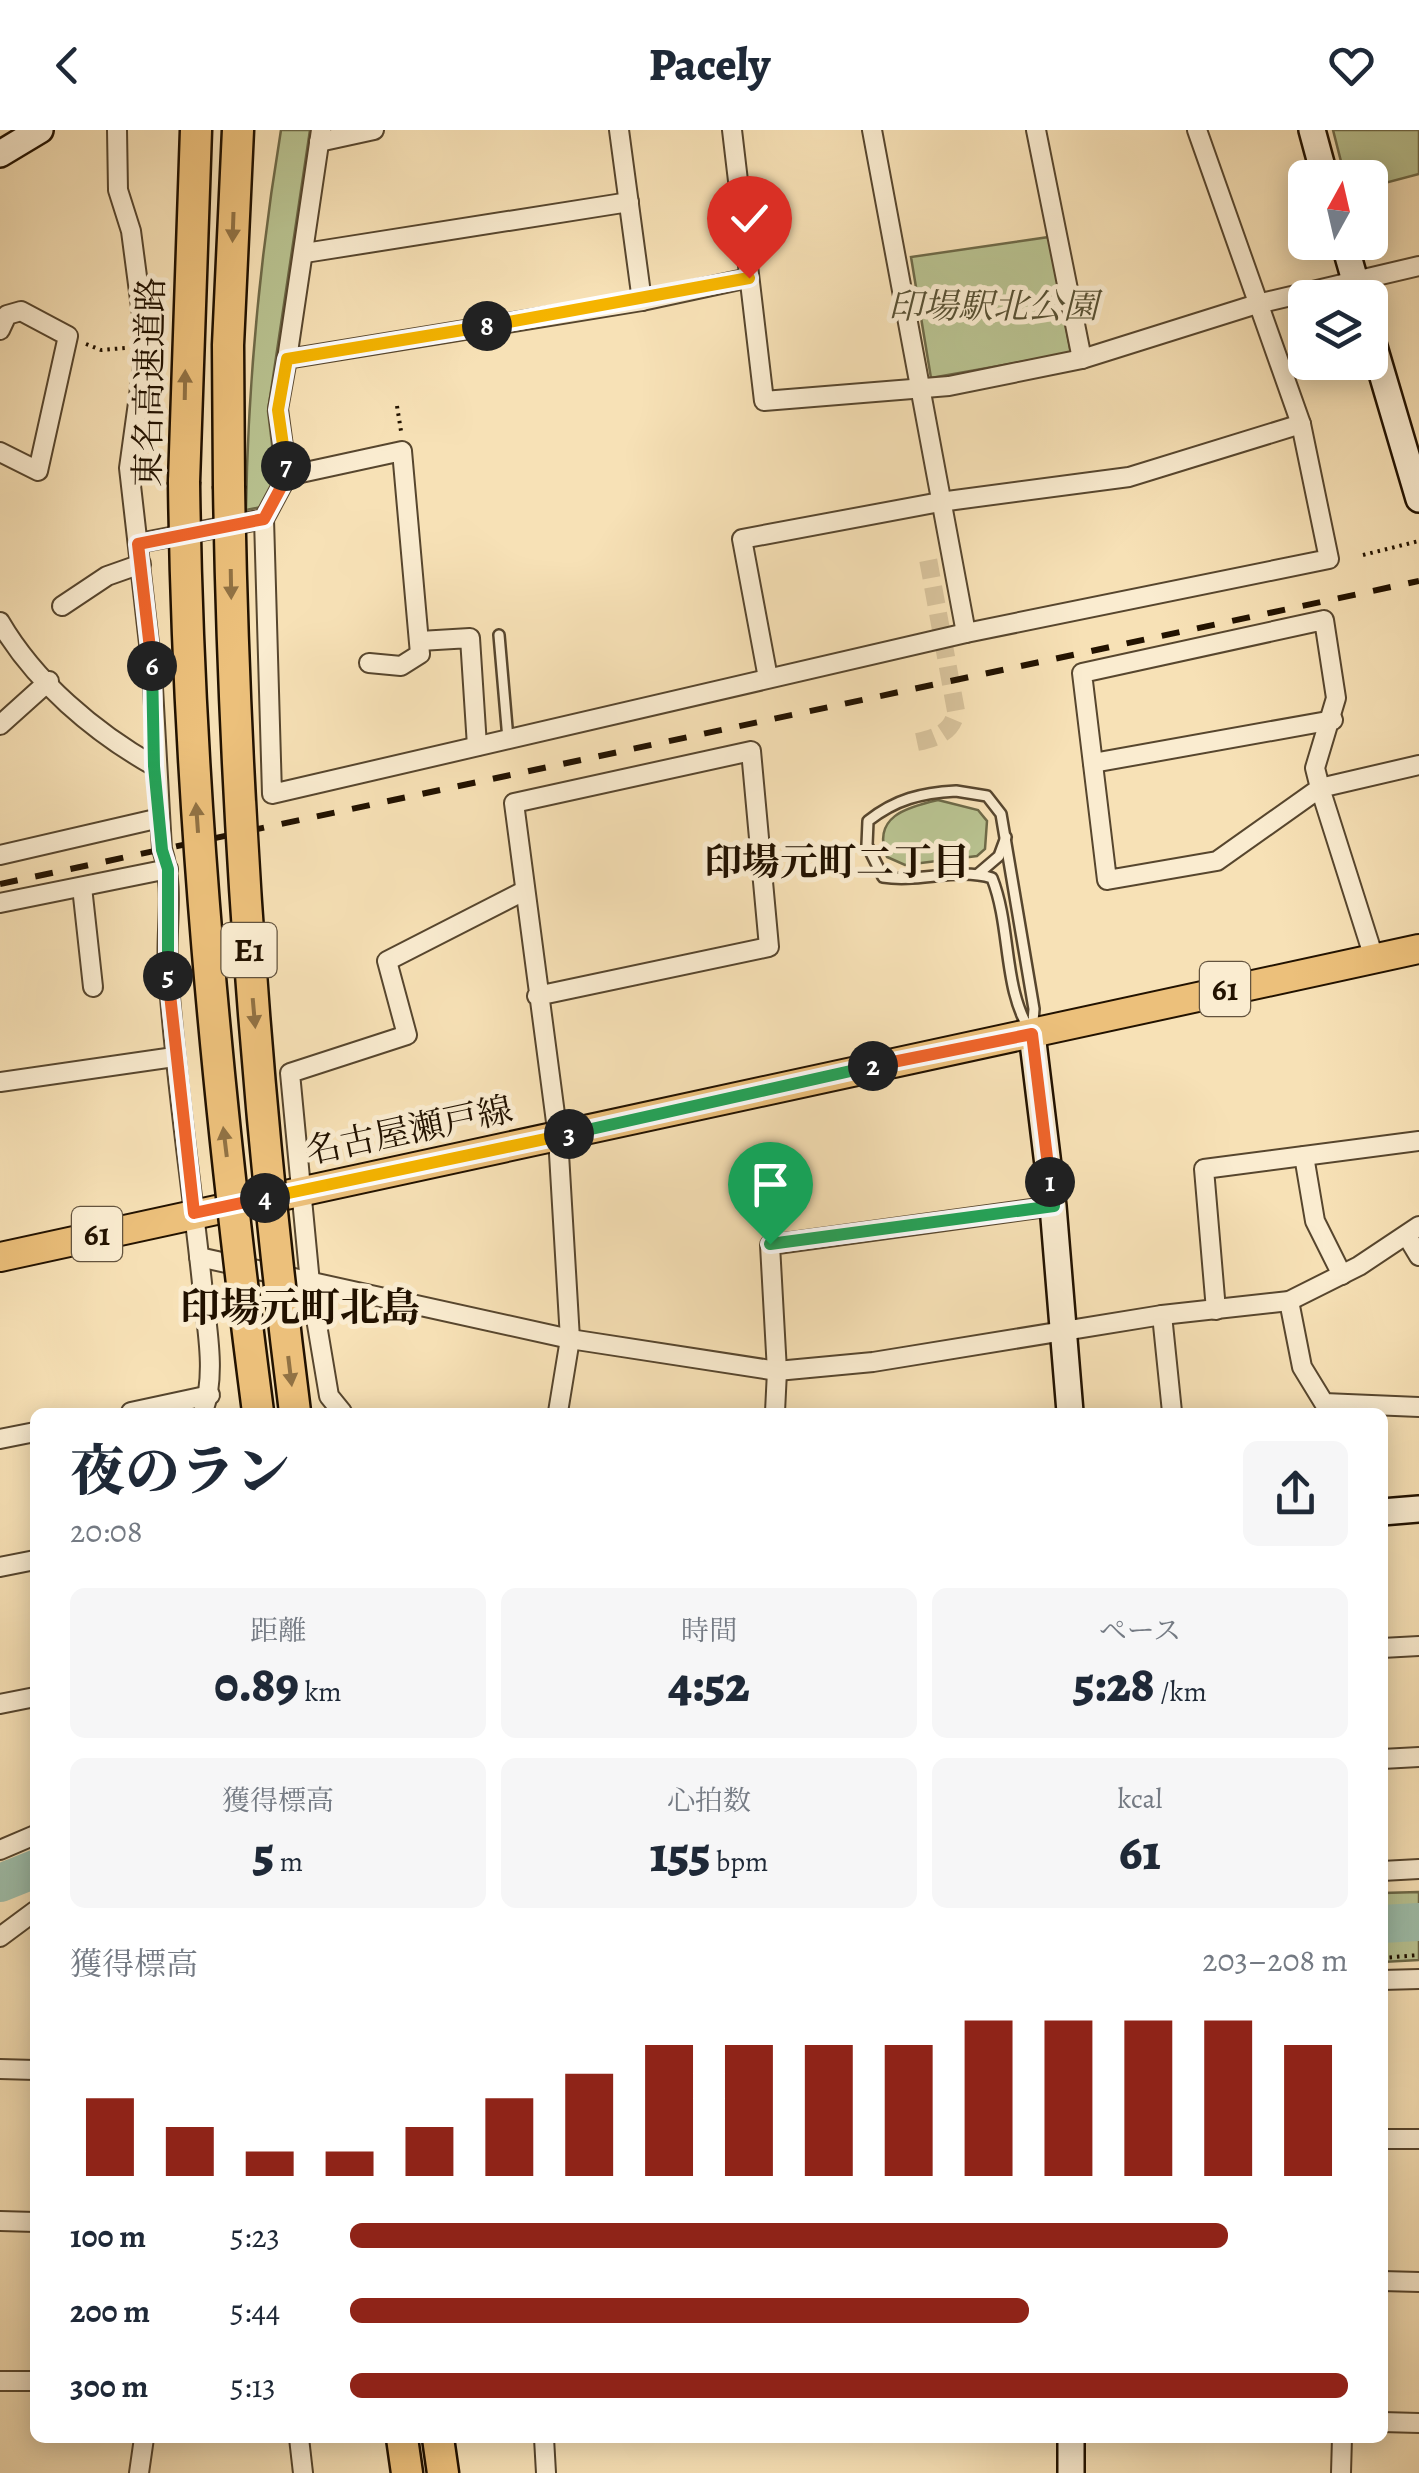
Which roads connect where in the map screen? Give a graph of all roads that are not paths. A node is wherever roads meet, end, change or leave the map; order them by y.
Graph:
1 (40, 130) edge
2 (117, 130) edge
3 (196, 130) edge
4 (238, 130) edge
5 (374, 130) edge
6 (619, 130) edge
7 (732, 130) edge
8 (1036, 130) edge
9 (1197, 130) edge
10 (1312, 130) edge
11 (878, 131) edge
12 (320, 136) edge
13 (0, 154) edge
14 (1320, 160) edge
15 (629, 202) junction
16 (305, 253) junction
17 (1419, 266) edge
18 (749, 278) junction
19 (1383, 280) edge
20 (1288, 300) edge
21 (642, 301) junction
22 (1257, 304) junction
23 (0, 330) edge
24 (287, 359) junction
25 (1082, 359) junction
26 (1384, 380) edge
27 (918, 386) junction
28 (1300, 424) junction
29 (0, 452) edge
30 (287, 476) junction
31 (1419, 499) edge
32 (940, 502) junction
33 (264, 519) junction
34 (138, 544) junction
35 (141, 564) junction
36 (62, 606) dead end
37 (0, 622) edge
38 (966, 633) junction
39 (499, 635) dead end
40 (420, 641) junction
41 (369, 663) dead end
42 (768, 678) junction
43 (48, 681) junction
44 (1333, 720) junction
45 (0, 726) edge
46 (508, 739) junction
47 (477, 746) junction
48 (1094, 763) junction
49 (1419, 764) edge
50 (154, 766) junction
51 (1320, 788) junction
52 (160, 818) junction
53 (1007, 834) junction
54 (0, 854) edge
55 (168, 869) junction
56 (978, 874) junction
57 (82, 887) junction
58 (524, 890) junction
59 (0, 903) edge
60 (1419, 948) edge
61 (1374, 958) junction
62 (93, 988) dead end
63 (536, 996) junction
64 (1032, 1034) junction
65 (174, 1057) junction
66 (0, 1082) edge
67 (558, 1137) junction
68 (1419, 1141) edge
69 (1304, 1156) junction
70 (300, 1191) junction
71 (1054, 1206) junction
72 (194, 1213) junction
73 (1413, 1231) edge
74 (1419, 1256) edge
75 (0, 1257) edge
76 (199, 1257) junction
77 (1342, 1275) junction
78 (310, 1283) junction
79 (1289, 1301) junction
80 (1216, 1310) junction
81 (1162, 1315) junction
82 (1064, 1332) junction
83 (570, 1339) junction
84 (777, 1371) junction
85 (206, 1404) edge
86 (1419, 1407) edge
87 (168, 1408) edge
88 (258, 1408) edge
89 (296, 1408) edge
90 (338, 1408) edge
91 (559, 1408) edge
92 (774, 1408) edge
93 (1070, 1408) edge
94 (1172, 1408) edge
95 (30, 1433) edge
96 (0, 1439) edge
97 (1419, 1510) edge
98 (1388, 1512) edge
99 (30, 1561) edge
100 (0, 1567) edge
101 (1419, 1646) edge
102 (1388, 1648) edge
103 (30, 1699) edge
104 (0, 1704) edge
105 (1419, 1757) edge
106 (1388, 1759) edge
107 (30, 1837) edge
108 (0, 1850) edge
109 (1419, 1869) edge
110 (1388, 1871) edge
111 (30, 1915) edge
112 (0, 1937) edge
113 (1419, 1979) edge
114 (1388, 1980) edge
115 (0, 2069) edge
116 (30, 2070) edge
117 (1388, 2140) edge
118 (1419, 2140) edge
119 (0, 2221) edge
120 (30, 2222) edge
121 (1388, 2282) edge
122 (1419, 2282) edge
123 (0, 2380) edge
124 (30, 2381) edge
125 (1388, 2422) edge
126 (1419, 2423) edge
127 (143, 2443) edge
128 (299, 2443) edge
129 (403, 2443) edge
130 (439, 2443) edge
131 (544, 2443) edge
132 (1072, 2443) edge
133 (1342, 2443) edge
134 (139, 2473) edge
135 (302, 2473) edge
136 (407, 2473) edge
137 (443, 2473) edge
138 (546, 2473) edge
139 (1071, 2473) edge
140 (1342, 2473) edge

1 - 13 street
2 - 34 street
88 -> 3 highway, 東名高速道路 / E1, bridge
4 -> 89 highway, E1, bridge
5 - 12 street
6 - 15 street
7 - 18 street
8 - 25 street
9 - 22 street
10 - 14 street
11 - 27 street
12 - 16 street
15 - 16 street
15 - 21 street
16 - 24 street
17 - 19 street
18 - 21 street
18 - 27 street
20 - 22 street
21 - 24 street
22 - 25 street
22 - 28 street
23 - 29 street
24 - 30 street
25 - 27 street
26 - 31 street
27 - 32 street
28 - 32 street
28 - 38 street
30 - 33 street
30 - 40 street
32 - 38 street
32 - 42 street
33 - 34 street
33 - 47 street
34 - 35 street
35 - 36 street
35 - 50 street
37 - 43 street
38 - 42 street
39 - 46 lane
40 - 41 street
40 - 47 street
42 - 46 street
43 - 45 street
43 - 50 street
44 - 48 street
44 - 48 street
44 - 51 street
46 - 47 street
48 - 51 street
49 - 51 street
50 - 52 street
51 - 61 street
52 - 54 street
52 - 55 street
53 - 56 lane
53 - 56 lane
53 - 64 lane
55 - 57 street
55 - 65 street
56 - 64 lane
57 - 59 street
57 - 62 street
58 - 63 street
58 - 63 street
58 - 70 street
60 - 61 main road, 名古屋瀬戸線 / 61
61 - 64 main road, 名古屋瀬戸線 / 61
63 - 67 street
64 - 67 main road, 名古屋瀬戸線 / 61
64 - 71 street
65 - 66 street
65 - 72 street
67 - 70 main road, 名古屋瀬戸線 / 61
67 - 83 street
68 - 69 street
69 - 77 street
69 - 80 street
70 - 72 main road, 名古屋瀬戸線 / 61
70 - 78 street
71 - 82 street
71 - 84 street
72 - 75 main road, 名古屋瀬戸線 / 61
72 - 76 street
73 - 74 street
73 - 77 street
76 - 78 street
76 - 85 street
77 - 79 street
78 - 83 street
78 - 90 street
79 - 80 street
79 - 86 street
80 - 81 street
81 - 82 street
81 - 94 street
82 - 84 street
82 - 93 street
83 - 84 street
83 - 91 street
84 - 92 street
85 - 87 street
95 - 96 street
97 - 98 street
99 - 100 street
101 - 102 street
103 - 104 street
105 - 106 street
107 - 108 street
109 - 110 street
111 - 112 street
113 - 114 street
115 - 116 street
117 - 118 street
119 - 120 street
121 - 122 street
123 - 124 street
125 - 126 street
127 - 134 street
128 - 135 street
129 - 136 highway
130 - 137 highway
131 - 138 street
132 - 139 street
133 - 140 street

